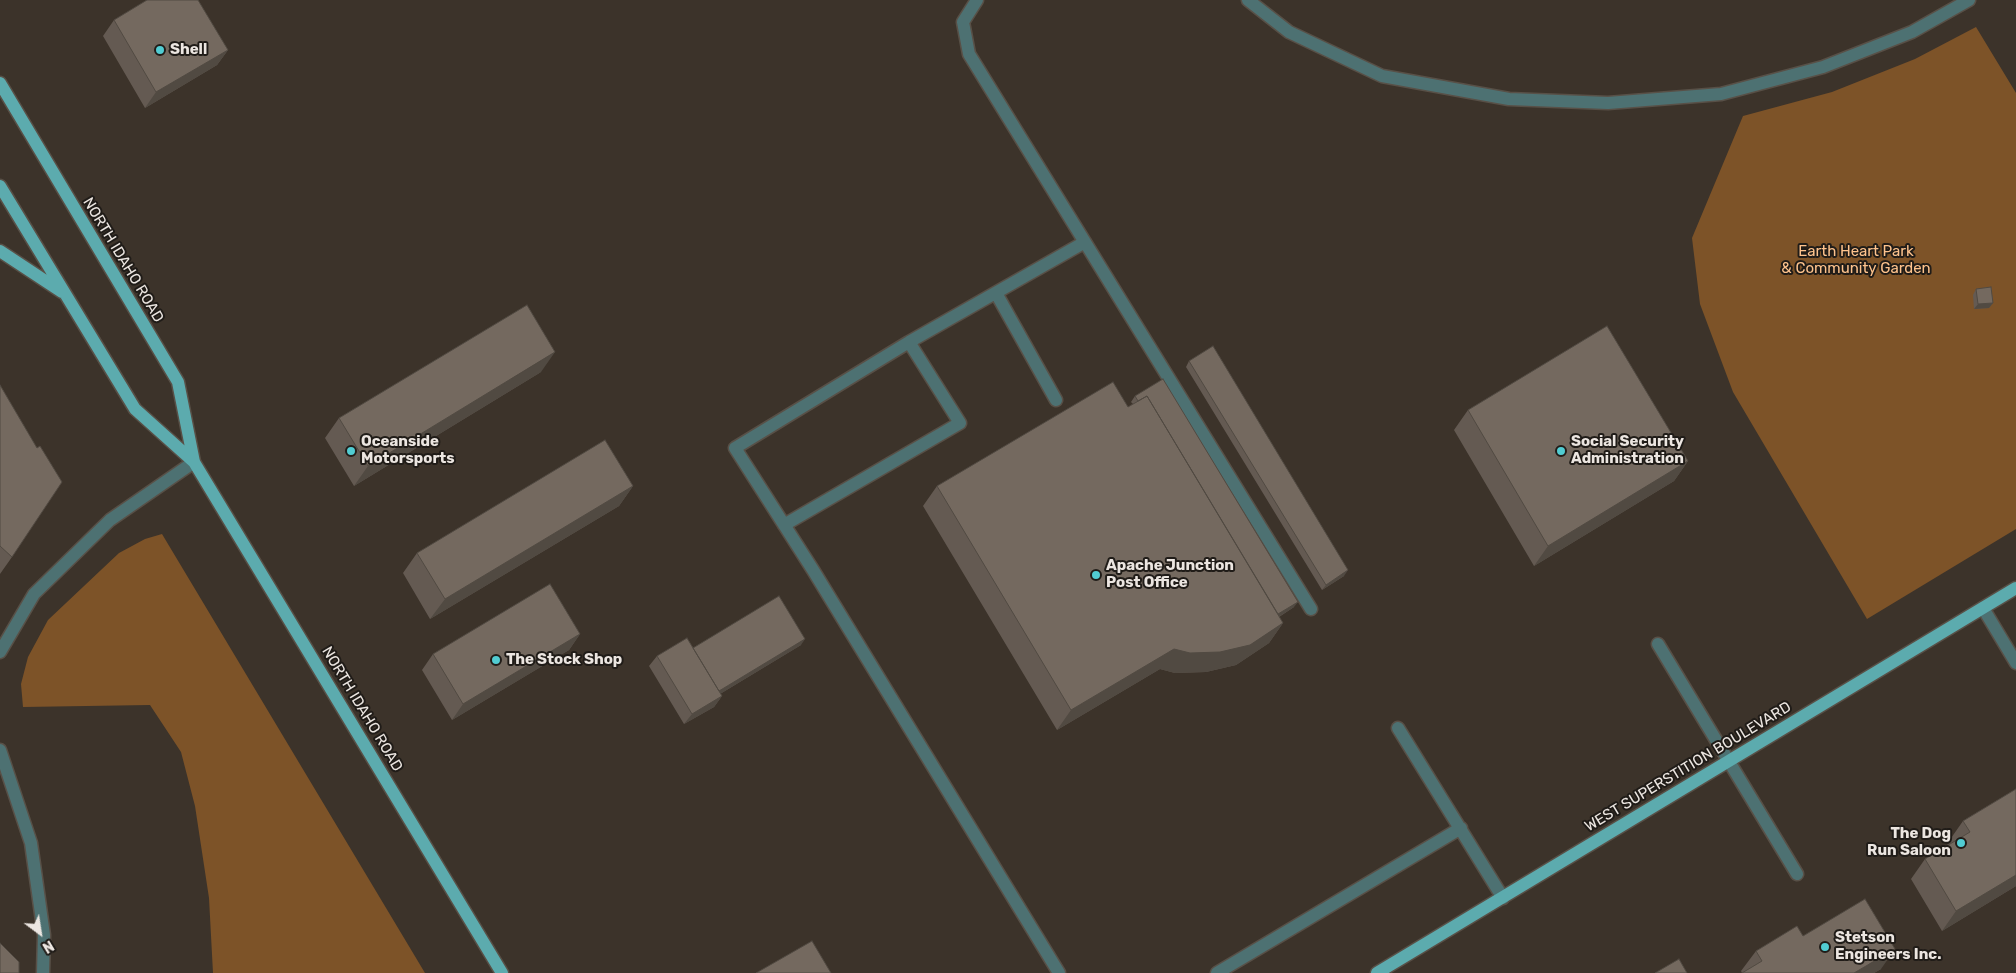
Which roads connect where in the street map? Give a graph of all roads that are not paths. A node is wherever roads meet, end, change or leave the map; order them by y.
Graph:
1 (977, 0) edge
2 (1248, 0) edge
3 (1969, 0) edge
4 (0, 83) edge
5 (0, 186) edge
6 (1085, 242) junction
7 (0, 250) edge
8 (996, 293) junction
9 (66, 294) junction
10 (909, 342) junction
11 (1056, 400) dead end
12 (194, 462) junction
13 (784, 525) junction
14 (2016, 588) edge
15 (1983, 608) junction
16 (1311, 609) dead end
17 (1658, 644) dead end
18 (0, 652) edge
19 (2016, 663) edge
20 (1398, 728) dead end
21 (0, 750) edge
22 (1729, 761) junction
23 (1461, 828) junction
24 (1797, 874) dead end
25 (1503, 898) junction
26 (43, 973) edge
27 (502, 973) edge
28 (1059, 973) edge
29 (1217, 973) edge
30 (1377, 973) edge

1 - 6 lane
2 - 3 lane
4 - 12 main road, NORTH IDAHO ROAD
5 - 9 main road, NORTH IDAHO ROAD
6 - 8 lane
6 - 16 lane
7 - 9 main road
8 - 10 lane
8 - 11 lane
9 - 12 main road, NORTH IDAHO ROAD
10 - 13 lane
10 - 13 lane
12 - 18 lane
12 - 27 main road, NORTH IDAHO ROAD
13 - 28 lane
14 - 15 main road, WEST SUPERSTITION BOULEVARD
15 - 19 lane
15 - 22 main road, WEST SUPERSTITION BOULEVARD
17 - 22 lane
20 - 23 lane
21 - 26 lane
22 - 24 lane
22 - 25 main road, WEST SUPERSTITION BOULEVARD
23 - 25 lane
23 - 29 lane
25 - 30 main road, WEST SUPERSTITION BOULEVARD

